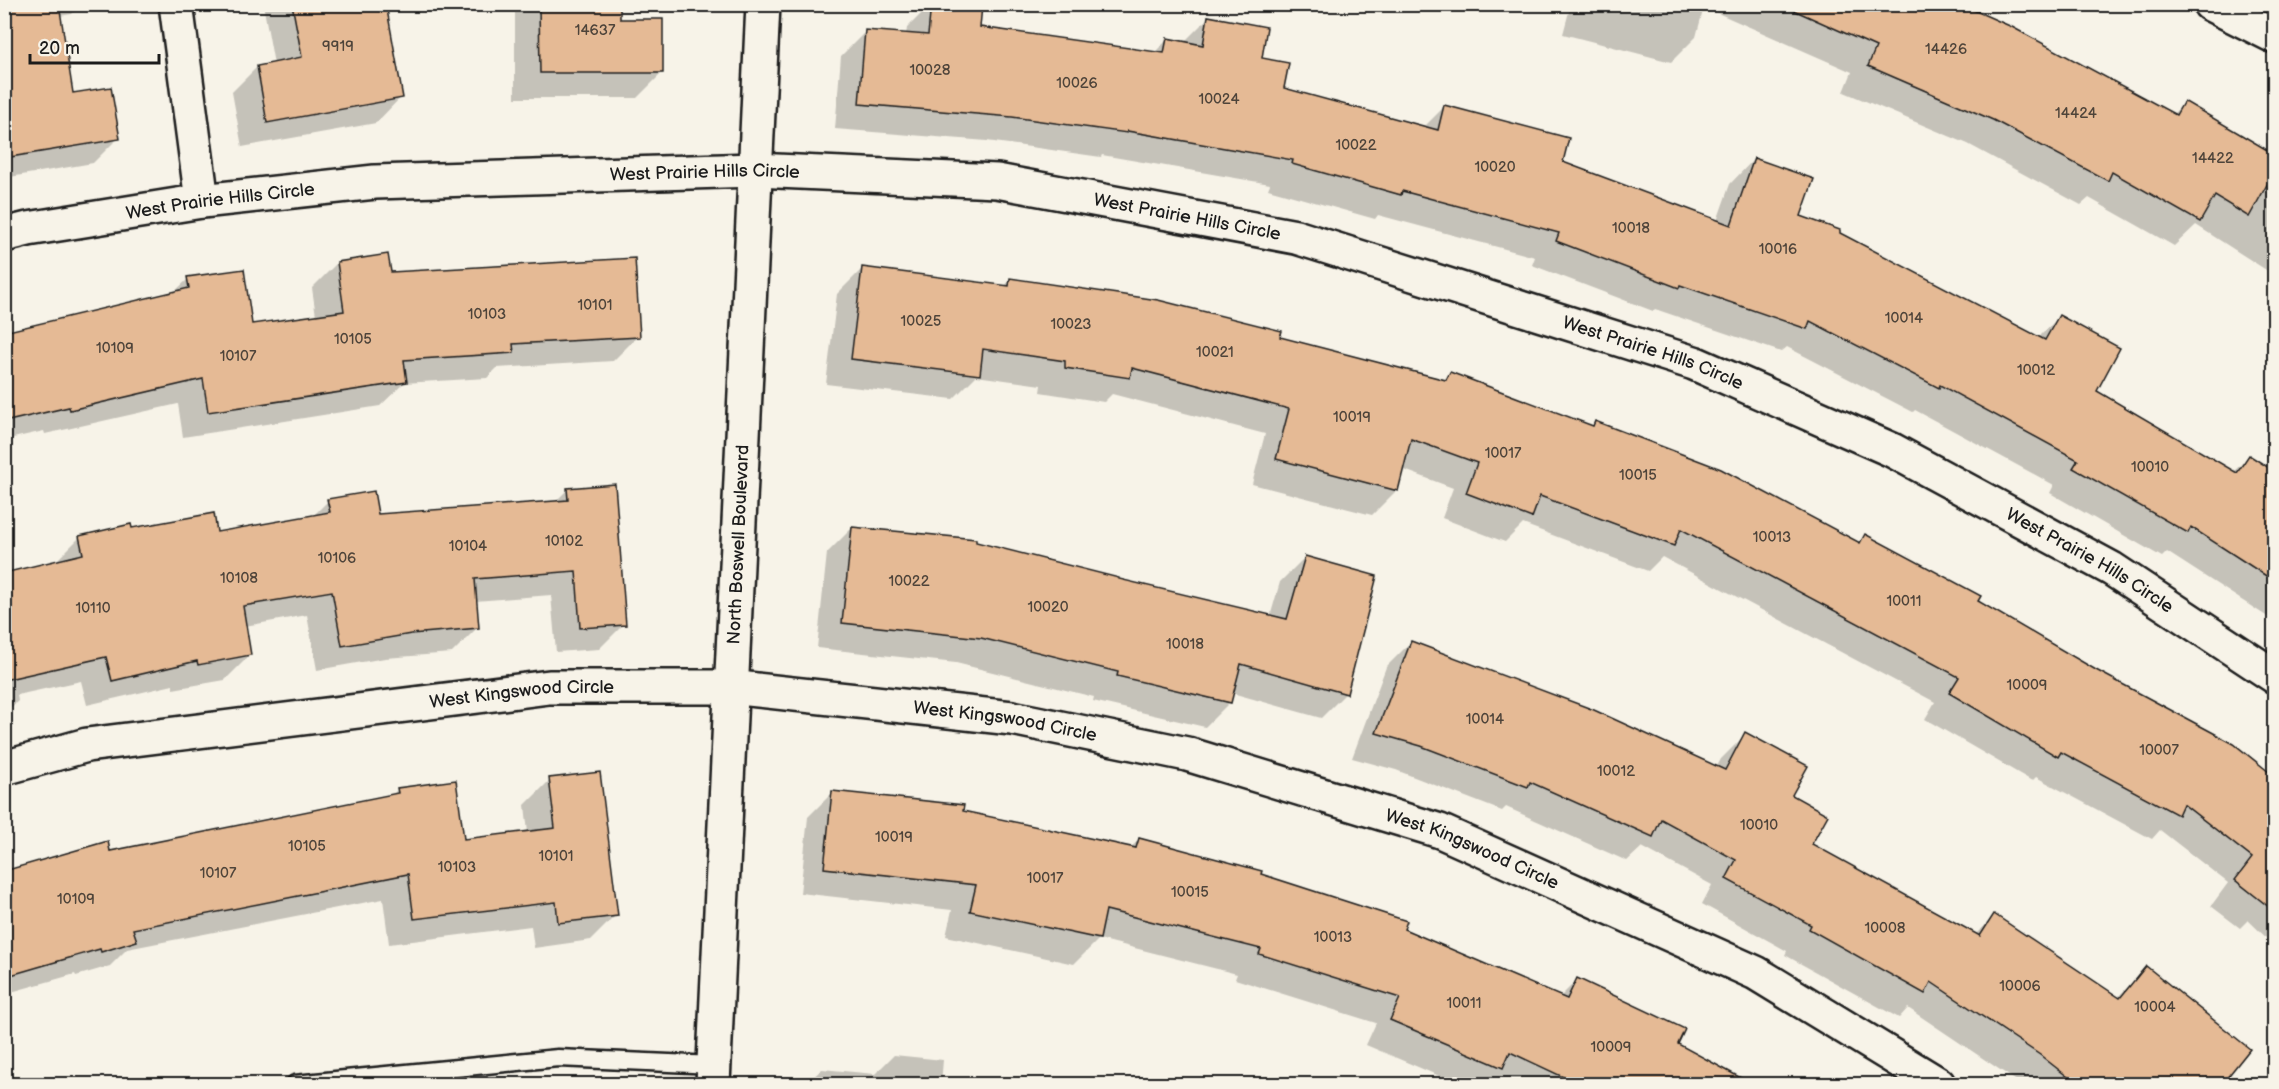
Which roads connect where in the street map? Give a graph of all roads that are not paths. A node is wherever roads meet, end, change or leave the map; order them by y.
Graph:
1 (176, 4) edge
2 (763, 4) edge
3 (2210, 4) edge
4 (2271, 26) edge
5 (754, 170) junction
6 (202, 201) junction
7 (4, 235) edge
8 (2274, 676) edge
9 (730, 687) junction
10 (4, 768) edge
11 (714, 1075) edge
12 (295, 1084) edge
13 (1938, 1084) edge

1 - 6 street
2 - 5 street, North Boswell Boulevard
3 - 4 street
5 - 6 street, West Prairie Hills Circle
5 - 8 street, West Prairie Hills Circle
5 - 9 street, North Boswell Boulevard
6 - 7 street, West Prairie Hills Circle
9 - 10 street, West Kingswood Circle
9 - 11 street, North Boswell Boulevard
9 - 13 street, West Kingswood Circle
11 - 12 lane

